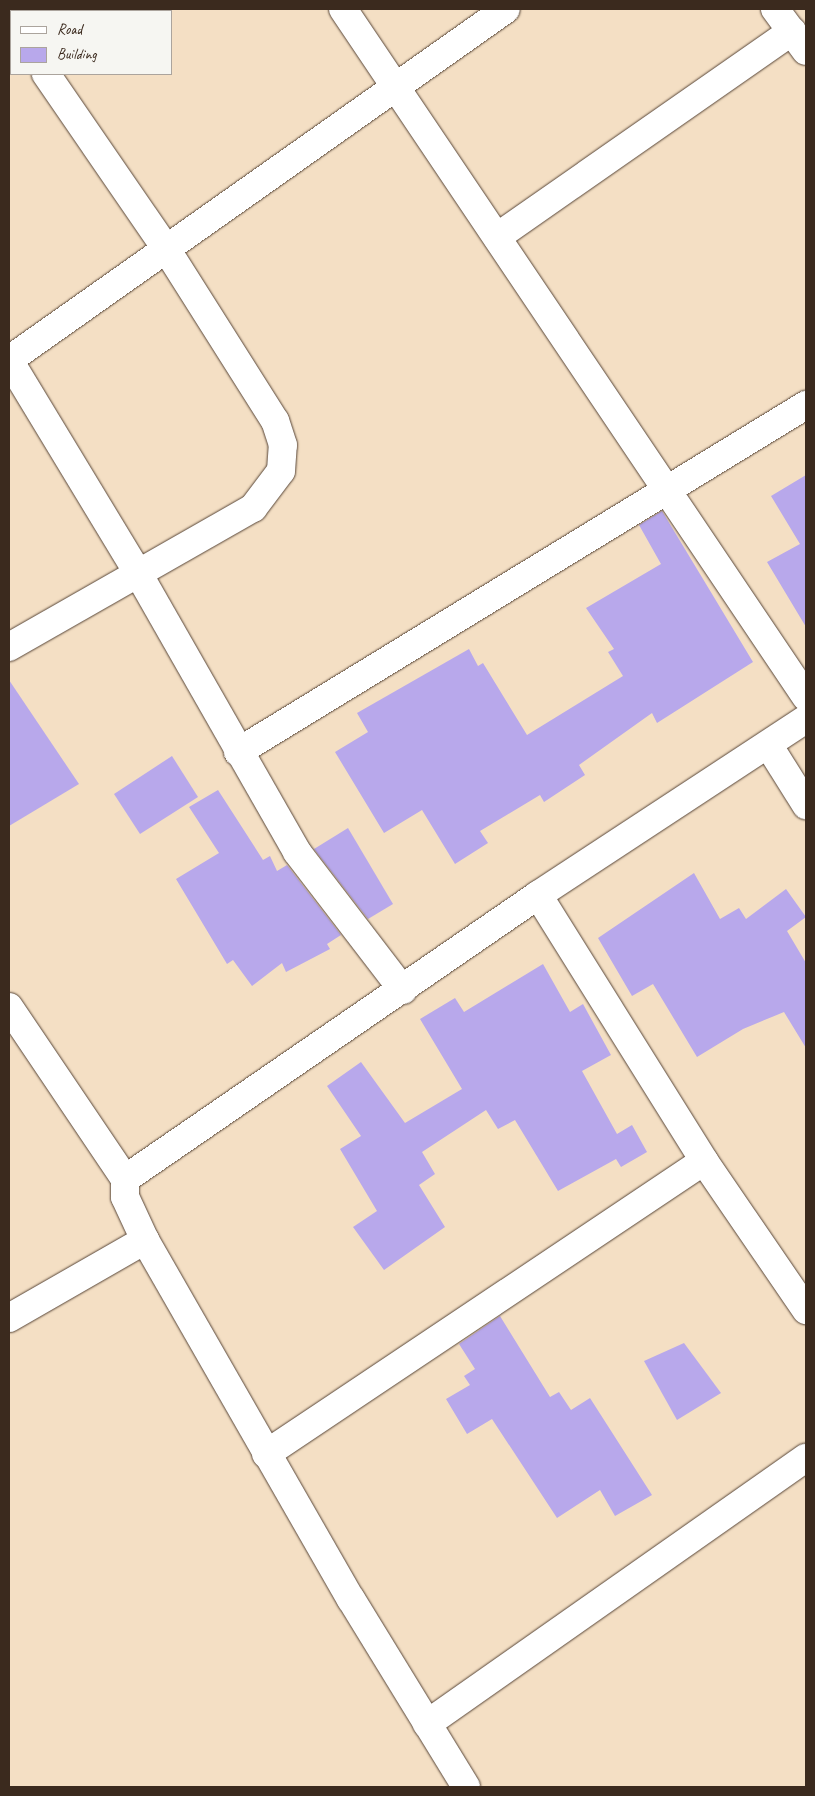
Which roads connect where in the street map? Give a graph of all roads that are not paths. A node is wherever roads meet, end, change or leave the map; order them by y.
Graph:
1 (343, 9) edge
2 (506, 9) edge
3 (774, 9) edge
4 (799, 41) edge
5 (47, 75) edge
6 (399, 88) junction
7 (497, 237) junction
8 (167, 250) junction
9 (9, 360) edge
10 (806, 405) edge
11 (665, 493) junction
12 (138, 573) junction
13 (9, 647) edge
14 (806, 697) edge
15 (806, 719) edge
16 (769, 746) junction
17 (238, 752) junction
18 (806, 805) edge
19 (538, 895) junction
20 (403, 990) junction
21 (9, 1007) edge
22 (704, 1161) junction
23 (125, 1179) junction
24 (145, 1240) junction
25 (806, 1310) edge
26 (9, 1318) edge
27 (266, 1454) junction
28 (806, 1458) edge
29 (427, 1724) junction
30 (466, 1787) edge

1 - 6 street
2 - 6 street
3 - 4 street
4 - 7 street
5 - 8 street
6 - 7 street
6 - 8 street
7 - 11 street
8 - 9 street
8 - 12 street
9 - 12 street
10 - 11 street
11 - 14 street
11 - 17 street
12 - 13 street
12 - 17 street
15 - 16 street
16 - 18 street
16 - 19 street
17 - 20 street
19 - 20 street
19 - 22 street
20 - 23 street
21 - 23 street
22 - 25 street
22 - 27 street
23 - 24 street
24 - 26 street
24 - 27 street
27 - 29 street
28 - 29 street
29 - 30 street

